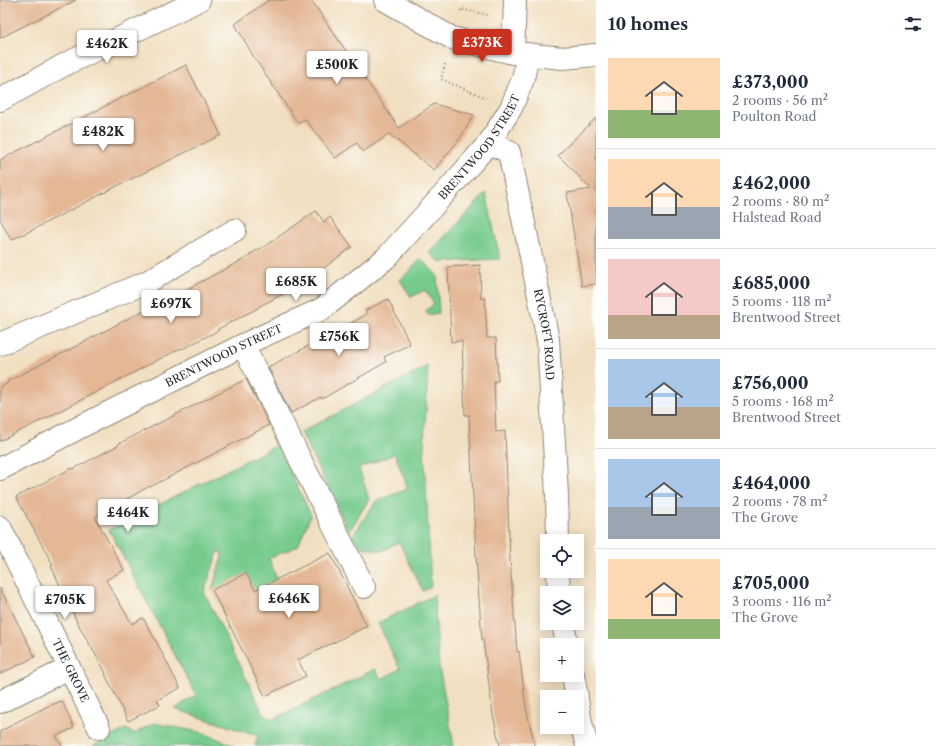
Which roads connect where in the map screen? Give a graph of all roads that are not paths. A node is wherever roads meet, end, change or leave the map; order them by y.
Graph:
1 (199, 0) edge
2 (385, 0) edge
3 (514, 0) edge
4 (521, 54) junction
5 (596, 55) edge
6 (0, 100) edge
7 (489, 143) junction
8 (235, 230) dead end
9 (0, 344) edge
10 (243, 345) junction
11 (0, 469) edge
12 (0, 527) edge
13 (558, 534) edge
14 (364, 587) dead end
15 (69, 668) junction
16 (0, 702) edge
17 (99, 728) dead end
18 (584, 734) edge
19 (587, 746) edge

1 - 6 street
2 - 4 street
3 - 4 street, BRENTWOOD STREET
4 - 5 street
4 - 7 street, BRENTWOOD STREET
7 - 10 street, BRENTWOOD STREET
7 - 13 street, RYCROFT ROAD
8 - 9 street
10 - 11 street, BRENTWOOD STREET
10 - 14 street
12 - 15 street, THE GROVE
15 - 16 street
15 - 17 street, THE GROVE
18 - 19 street

